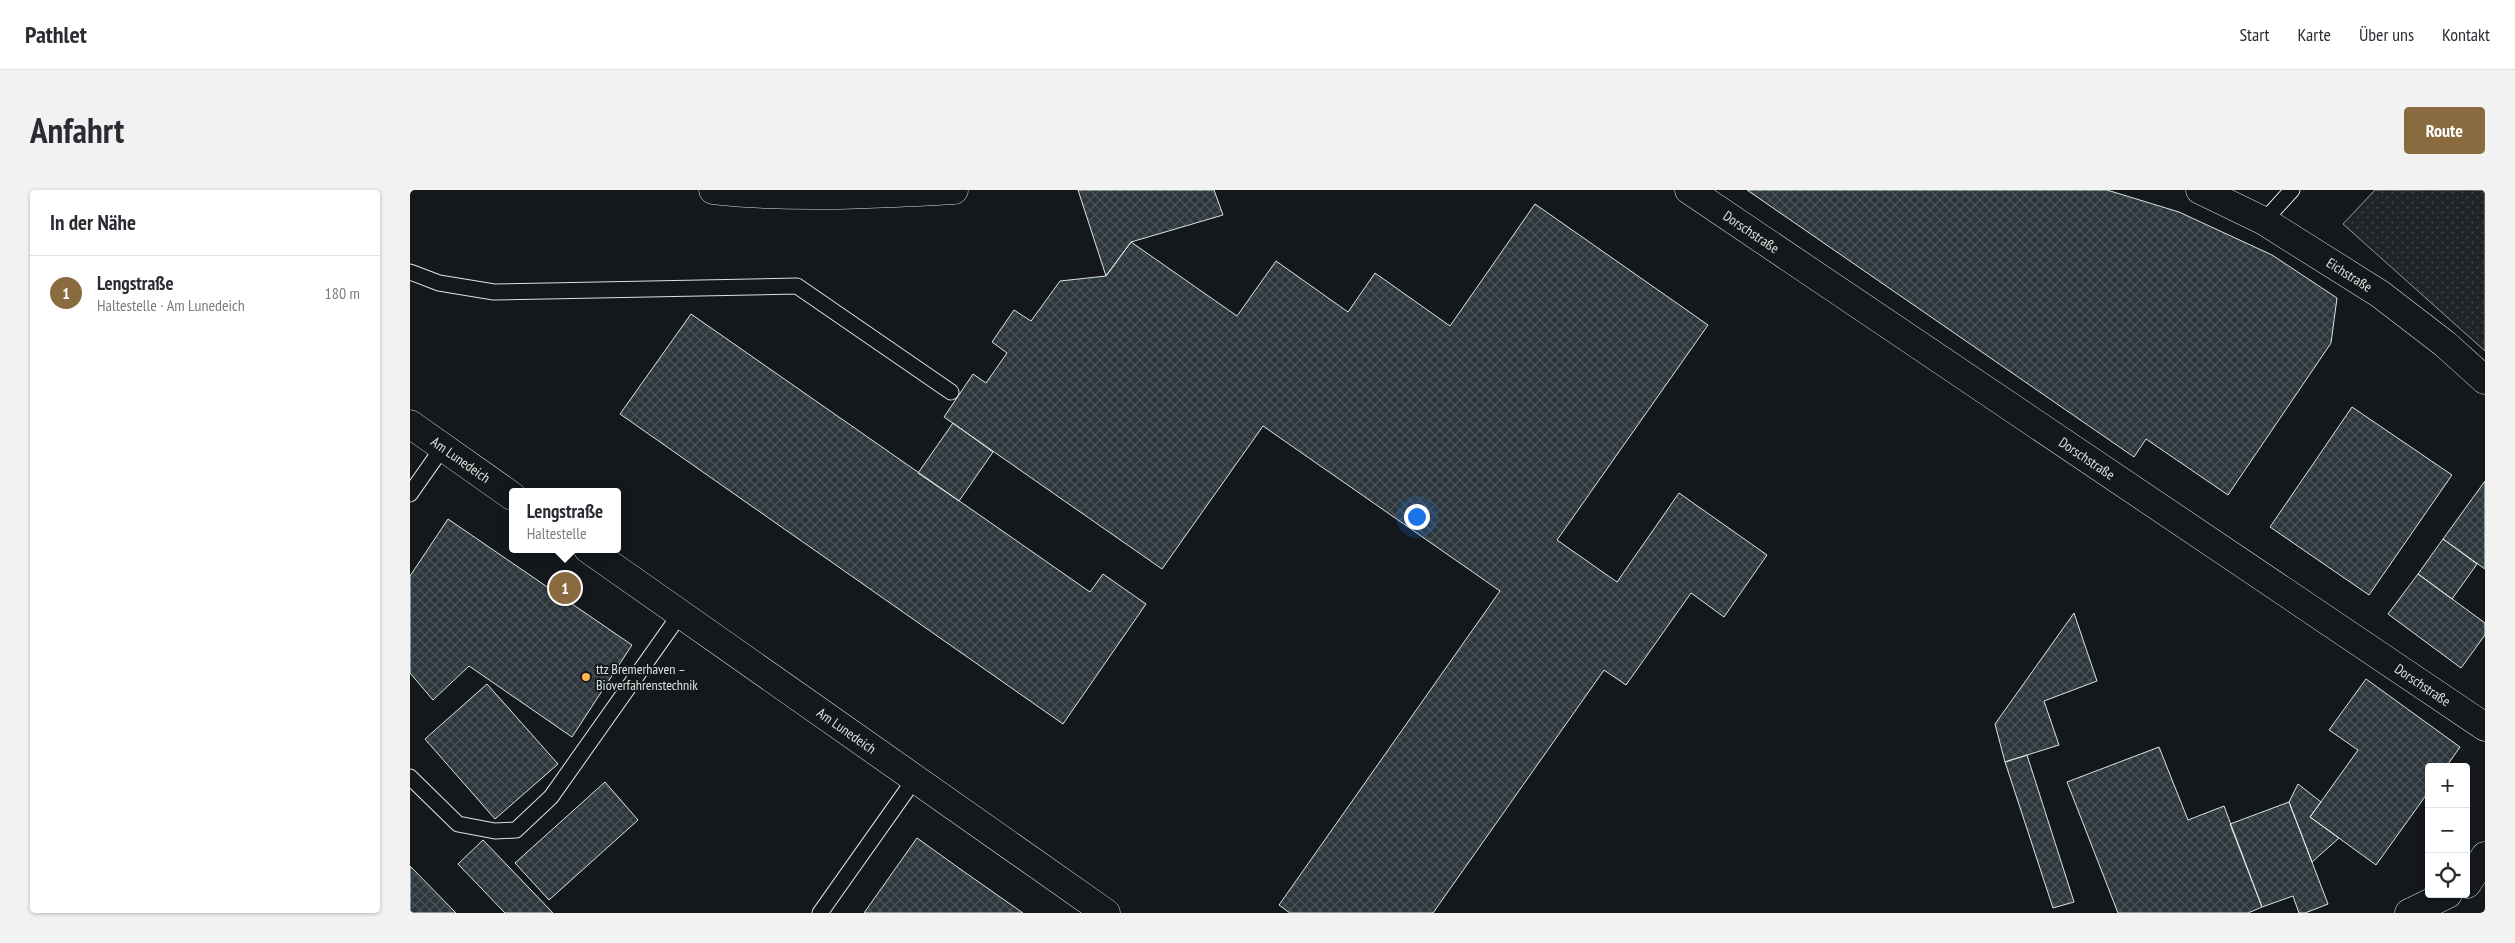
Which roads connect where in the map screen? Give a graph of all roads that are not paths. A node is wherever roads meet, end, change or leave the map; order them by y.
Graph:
1 (713, 190) edge
2 (954, 190) edge
3 (1689, 190) edge
4 (2200, 190) edge
5 (2292, 190) edge
6 (2264, 221) junction
7 (410, 272) edge
8 (2485, 380) edge
9 (951, 392) dead end
10 (410, 424) edge
11 (443, 448) junction
12 (410, 494) edge
13 (509, 494) edge
14 (594, 553) edge
15 (681, 613) junction
16 (2485, 727) edge
17 (410, 777) edge
18 (914, 780) junction
19 (2485, 856) edge
20 (2470, 882) edge
21 (2442, 898) edge
22 (820, 913) edge
23 (1106, 913) edge
24 (2409, 913) edge

1 - 2 street
3 - 16 street, Dorschstraße
4 - 6 street, Eichstraße
5 - 6 lane
6 - 8 street, Eichstraße
7 - 9 lane
10 - 11 street, Am Lunedeich
11 - 12 lane
11 - 13 street, Am Lunedeich
14 - 15 street, Am Lunedeich
15 - 17 lane
15 - 18 street, Am Lunedeich
18 - 22 lane
18 - 23 street, Am Lunedeich
19 - 20 street
21 - 24 street

